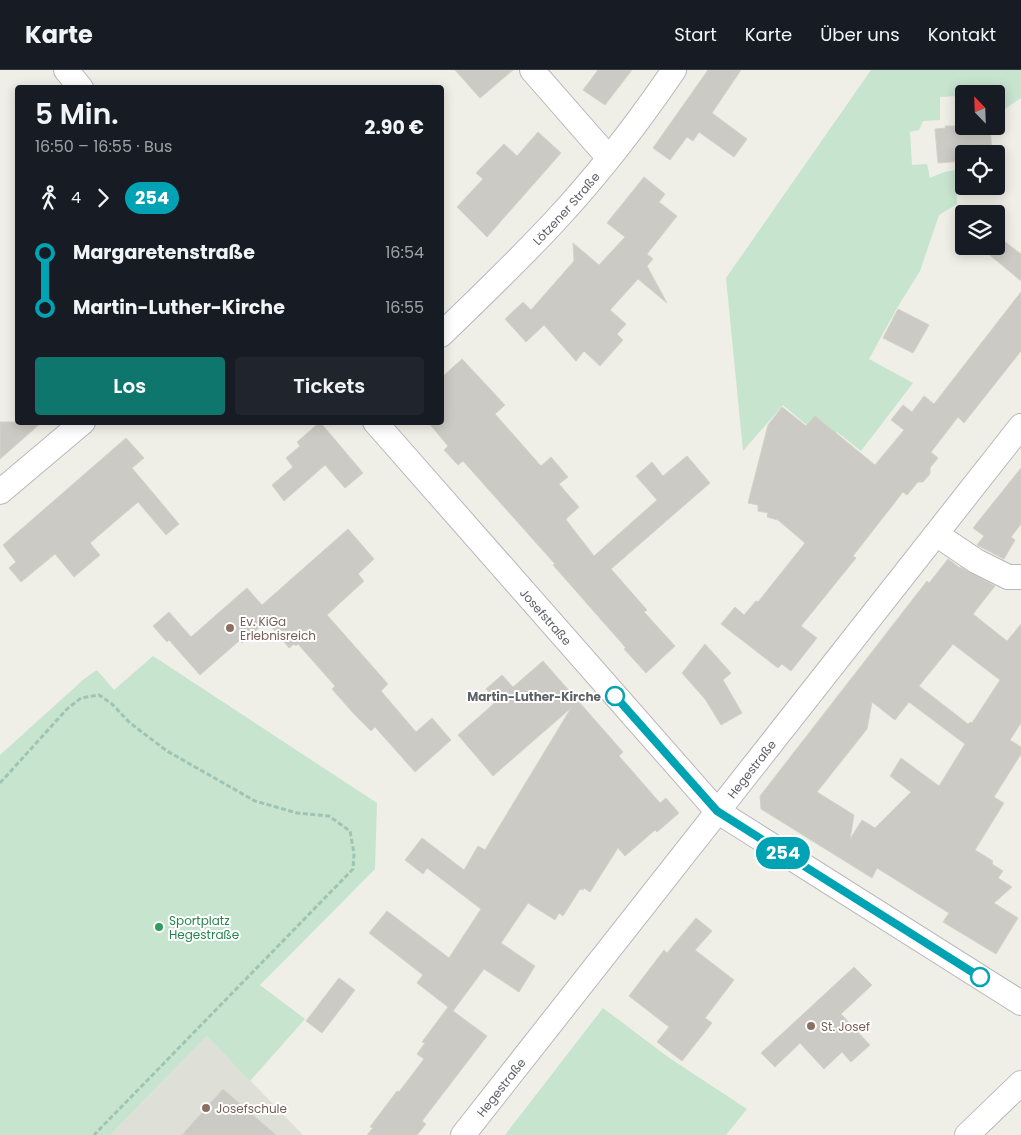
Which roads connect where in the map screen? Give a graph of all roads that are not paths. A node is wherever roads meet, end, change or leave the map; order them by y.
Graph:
1 (66, 70) edge
2 (532, 70) edge
3 (674, 70) edge
4 (78, 85) edge
5 (608, 157) junction
6 (444, 332) edge
7 (79, 425) edge
8 (377, 425) edge
9 (1021, 426) edge
10 (0, 492) edge
11 (936, 534) junction
12 (1021, 577) edge
13 (717, 811) junction
14 (1021, 1003) edge
15 (1021, 1083) edge
16 (463, 1135) edge
17 (967, 1135) edge

1 - 4 street
2 - 5 street
3 - 5 street, Lötzener Straße
5 - 6 street, Lötzener Straße
7 - 10 street
8 - 13 street, Josefstraße
9 - 11 street, Hegestraße
11 - 12 street
11 - 13 street, Hegestraße
13 - 14 street, Josefstraße
13 - 16 street, Hegestraße
15 - 17 street

